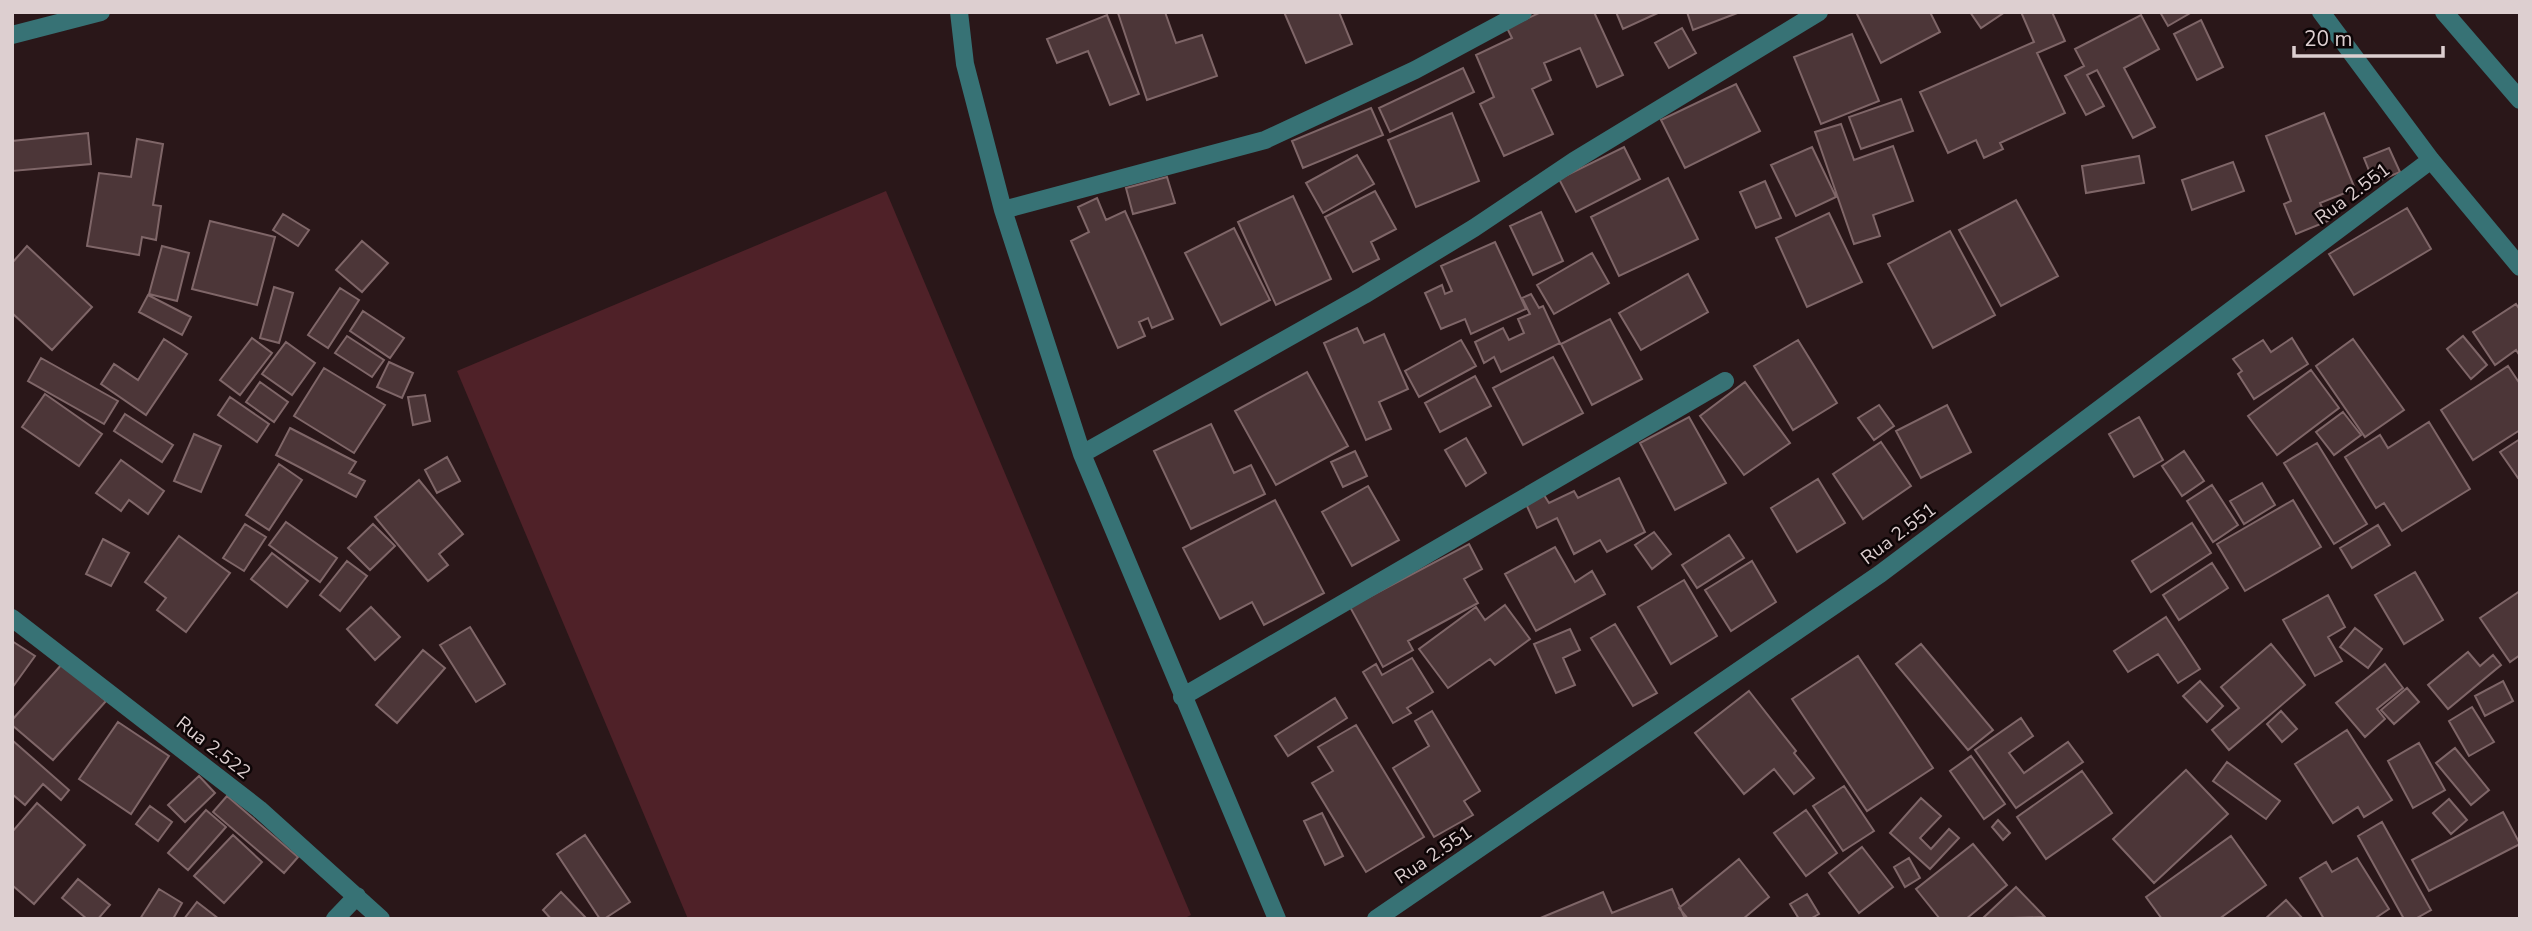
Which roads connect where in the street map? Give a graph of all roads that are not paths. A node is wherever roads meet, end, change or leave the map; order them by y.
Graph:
1 (101, 12) edge
2 (959, 12) edge
3 (1524, 12) edge
4 (1819, 12) edge
5 (2321, 12) edge
6 (2444, 12) edge
7 (12, 35) edge
8 (2520, 100) edge
9 (2431, 160) junction
10 (1003, 210) junction
11 (2520, 267) edge
12 (1725, 381) dead end
13 (1082, 454) junction
14 (12, 618) edge
15 (1182, 697) junction
16 (358, 896) junction
17 (335, 919) edge
18 (382, 919) edge
19 (1277, 919) edge
20 (1376, 919) edge

1 - 7 street
2 - 10 street
3 - 10 street
4 - 13 street
5 - 9 street
6 - 8 street
9 - 11 street
9 - 20 street, Rua 2.551
10 - 13 street
12 - 15 street
13 - 15 street
14 - 16 street, Rua 2.522
15 - 19 street
16 - 17 street
16 - 18 street, Rua 2.522

